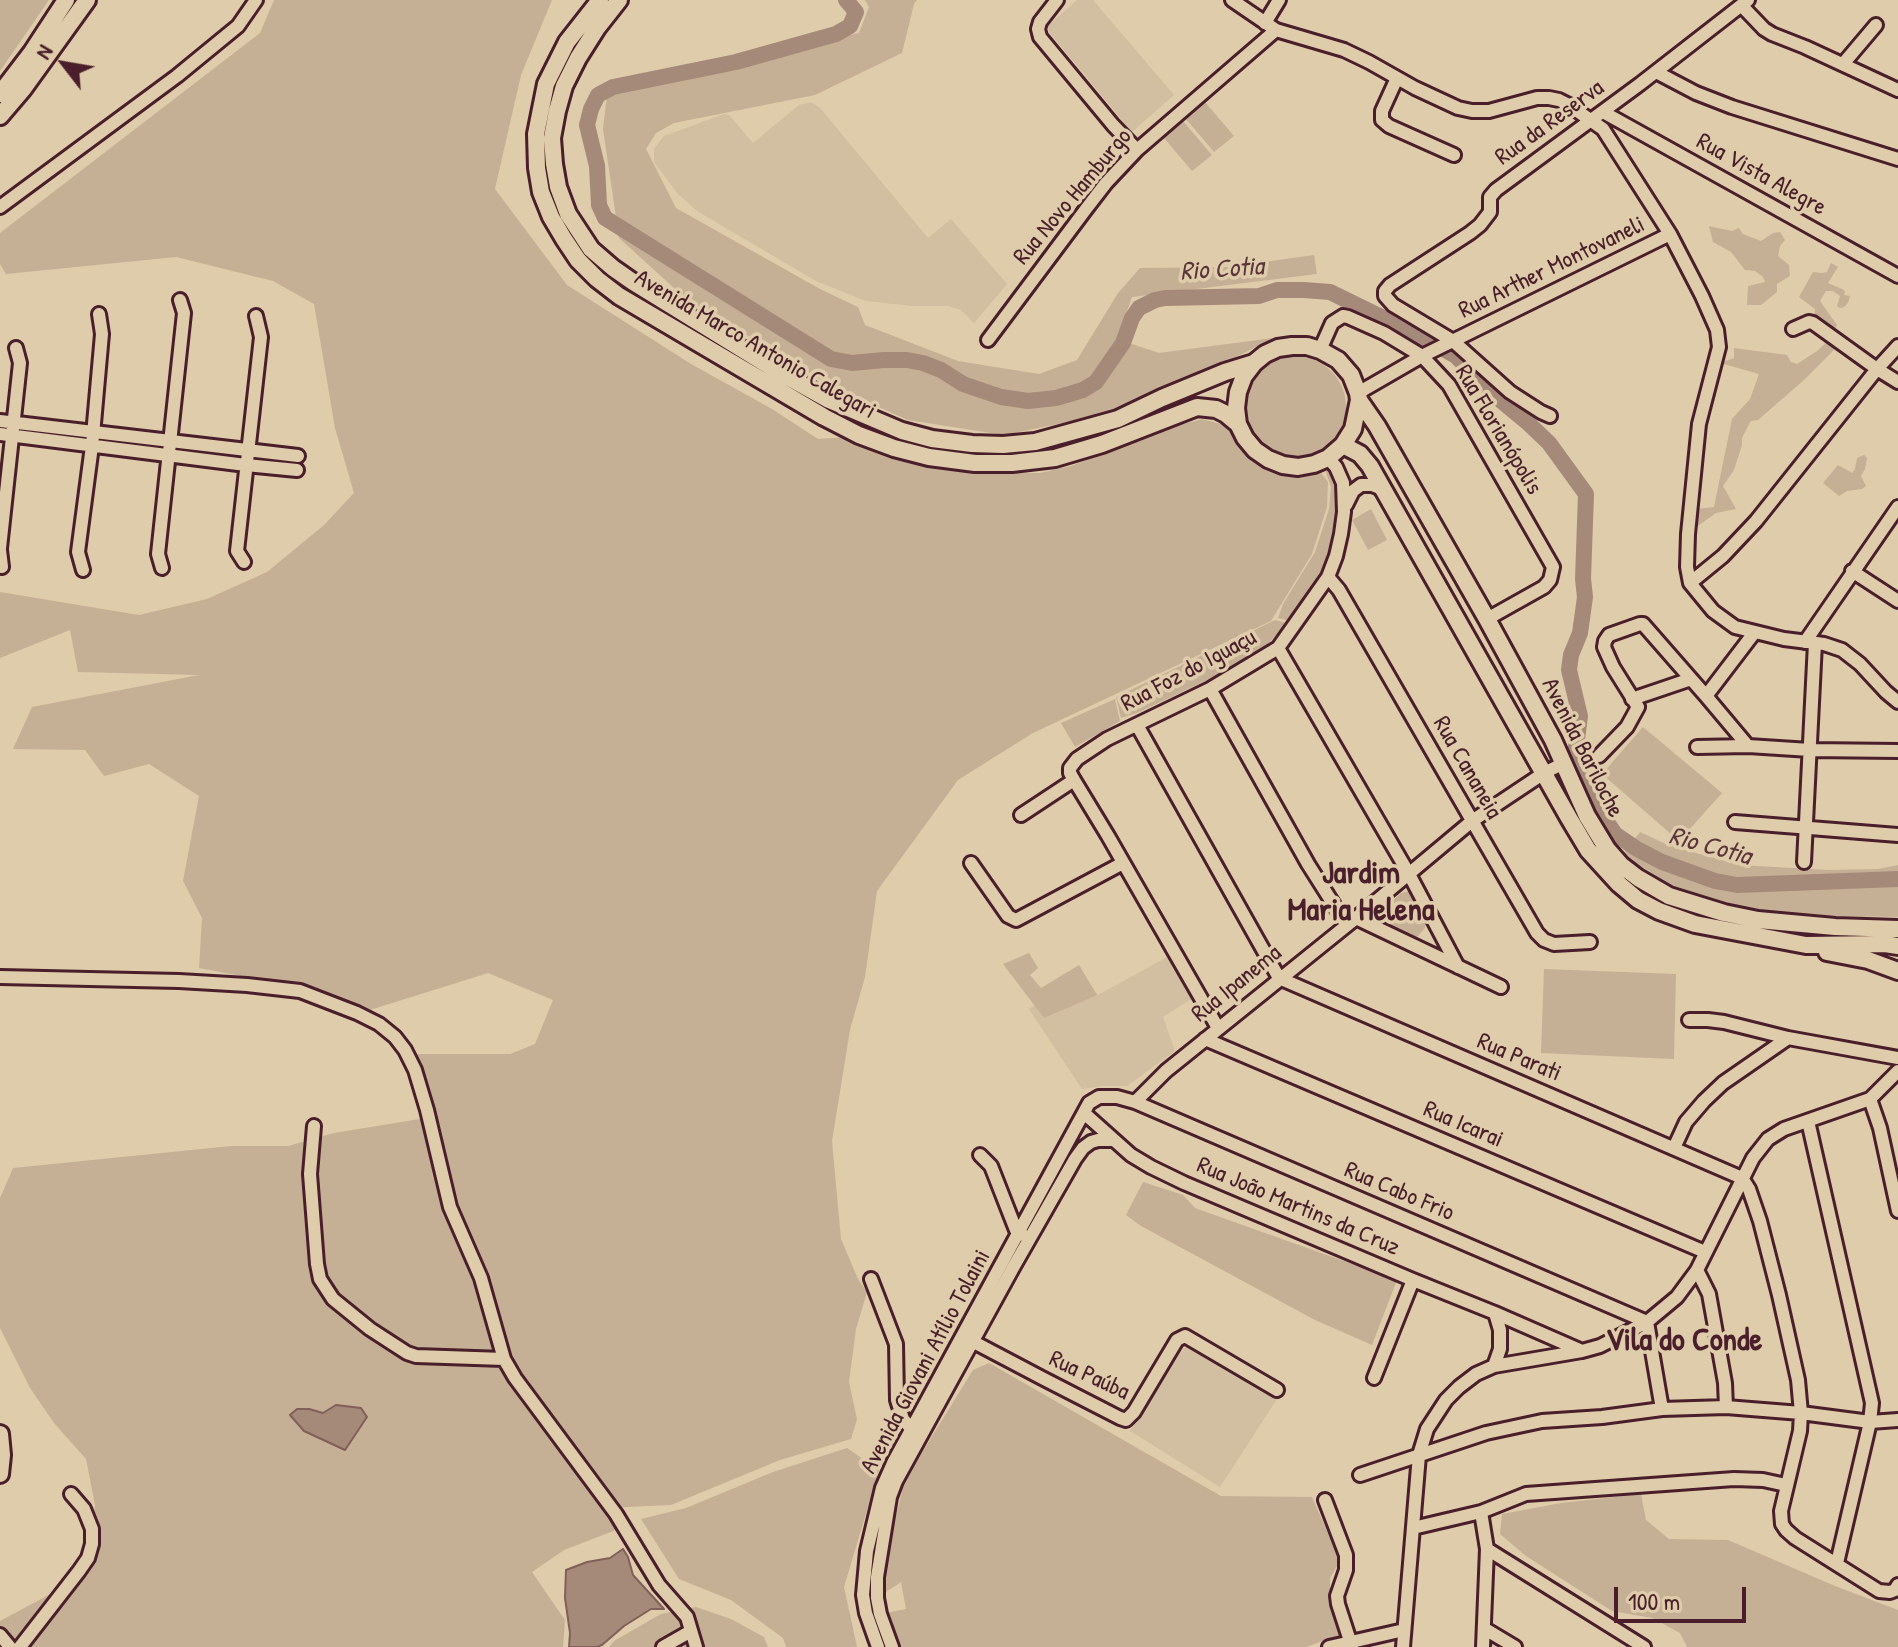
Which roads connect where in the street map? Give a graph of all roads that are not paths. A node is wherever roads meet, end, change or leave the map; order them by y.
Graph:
1 (66, 0) edge
2 (87, 0) edge
3 (256, 0) edge
4 (600, 0) edge
5 (619, 0) edge
6 (1057, 0) edge
7 (1232, 0) edge
8 (1279, 0) edge
9 (1745, 3) edge
10 (1876, 25) dead end
11 (1271, 26) junction
12 (1843, 64) junction
13 (1656, 72) junction
14 (1397, 78) junction
15 (1898, 90) edge
16 (0, 94) edge
17 (1603, 112) junction
18 (0, 116) edge
19 (1591, 120) junction
20 (1137, 150) junction
21 (1454, 155) dead end
22 (1898, 159) edge
23 (0, 207) edge
24 (1670, 234) junction
25 (1898, 276) edge
26 (180, 300) dead end
27 (99, 314) dead end
28 (256, 316) dead end
29 (1793, 329) dead end
30 (988, 340) dead end
31 (1451, 342) junction
32 (1898, 346) edge
33 (16, 348) dead end
34 (1320, 350) junction
35 (1428, 354) junction
36 (1254, 363) junction
37 (1877, 369) junction
38 (1898, 382) edge
39 (1358, 396) junction
40 (1550, 416) dead end
41 (0, 421) edge
42 (1238, 424) junction
43 (9, 431) edge
44 (92, 440) junction
45 (1343, 445) junction
46 (170, 448) junction
47 (248, 451) junction
48 (1328, 458) junction
49 (246, 465) junction
50 (1382, 489) junction
51 (1898, 507) edge
52 (1344, 512) junction
53 (0, 549) edge
54 (244, 562) dead end
55 (2, 567) dead end
56 (162, 568) dead end
57 (83, 570) dead end
58 (1852, 571) junction
59 (1328, 577) junction
60 (1690, 583) junction
61 (1898, 601) edge
62 (1487, 619) junction
63 (1754, 633) junction
64 (1810, 642) junction
65 (1278, 648) junction
66 (1691, 679) junction
67 (1210, 689) junction
68 (1706, 696) junction
69 (1632, 699) junction
70 (1898, 702) edge
71 (1137, 725) junction
72 (1748, 746) junction
73 (1697, 747) dead end
74 (1810, 750) junction
75 (1898, 751) edge
76 (1599, 756) dead end
77 (1564, 763) junction
78 (1544, 773) junction
79 (1074, 780) junction
80 (1021, 815) dead end
81 (1472, 821) junction
82 (1735, 822) dead end
83 (1806, 829) junction
84 (1898, 835) edge
85 (1804, 862) dead end
86 (971, 863) dead end
87 (1123, 863) junction
88 (1409, 874) junction
89 (1351, 921) junction
90 (1436, 925) junction
91 (1898, 929) edge
92 (1590, 942) dead end
93 (1806, 945) junction
94 (1898, 946) edge
95 (1418, 947) junction
96 (1458, 967) junction
97 (1898, 971) edge
98 (0, 977) edge
99 (1279, 978) junction
100 (1501, 987) dead end
101 (1689, 1020) dead end
102 (1218, 1028) junction
103 (1788, 1038) junction
104 (1205, 1039) junction
105 (1898, 1058) edge
106 (1898, 1071) edge
107 (1870, 1099) junction
108 (1135, 1102) junction
109 (1087, 1108) junction
110 (1808, 1121) junction
111 (314, 1126) dead end
112 (1114, 1140) junction
113 (1674, 1148) junction
114 (980, 1155) dead end
115 (1742, 1178) junction
116 (1898, 1211) edge
117 (1025, 1236) junction
118 (1705, 1252) junction
119 (1697, 1270) junction
120 (871, 1279) dead end
121 (1413, 1280) junction
122 (1495, 1313) junction
123 (1647, 1322) junction
124 (968, 1339) junction
125 (1582, 1351) junction
126 (504, 1359) junction
127 (1494, 1366) junction
128 (1374, 1378) dead end
129 (1277, 1390) dead end
130 (1726, 1407) junction
131 (1662, 1409) junction
132 (1801, 1413) junction
133 (1898, 1420) edge
134 (1870, 1422) junction
135 (912, 1430) junction
136 (0, 1434) edge
137 (1419, 1455) junction
138 (0, 1474) edge
139 (1360, 1475) dead end
140 (1786, 1485) junction
141 (71, 1494) dead end
142 (1325, 1500) dead end
143 (1481, 1512) junction
144 (1413, 1528) junction
145 (1487, 1549) junction
146 (1837, 1563) junction
147 (1898, 1585) edge
148 (1485, 1629) junction
149 (1404, 1630) junction
150 (691, 1631) junction
151 (0, 1635) edge
152 (1351, 1645) edge
153 (10, 1647) edge
154 (20, 1647) edge
155 (663, 1647) edge
156 (696, 1647) edge
157 (878, 1647) edge
158 (892, 1647) edge
159 (1329, 1647) edge
160 (1403, 1647) edge
161 (1483, 1647) edge
162 (1515, 1647) edge
163 (1644, 1647) edge

1 - 16 main road
2 - 18 main road
3 - 23 street
4 - 42 main road, Avenida Marco Antonio Calegari
5 - 36 main road, Avenida Marco Antonio Calegari
6 - 20 street
7 - 11 street
8 - 11 street, Rua Novo Hamburgo
9 - 12 street
9 - 13 street, Rua da Reserva
10 - 12 street
11 - 14 street
11 - 20 street, Rua Novo Hamburgo
12 - 15 street
13 - 17 street, Rua da Reserva
13 - 22 street
14 - 19 street
14 - 21 street
17 - 19 street, Rua da Reserva
17 - 25 street, Rua Vista Alegre
19 - 24 street
19 - 31 street, Rua da Reserva
20 - 30 street, Rua Novo Hamburgo
24 - 31 street, Rua Arther Montovaneli
24 - 60 street
26 - 46 street
27 - 44 street
28 - 47 street
29 - 37 street
31 - 35 street, Rua Arther Montovaneli
31 - 40 street
32 - 37 street
33 - 43 street
34 - 35 street, Rua Florianópolis
34 - 36 main road
34 - 39 main road
35 - 39 street, Rua Arther Montovaneli
35 - 62 street, Rua Florianópolis
36 - 42 main road
37 - 38 street
37 - 60 street
39 - 45 main road
39 - 62 main road, Avenida Bariloche
41 - 43 street
42 - 48 main road
43 - 44 street
43 - 53 street
44 - 46 street
44 - 57 street
45 - 48 main road
45 - 50 main road, Avenida Bariloche
46 - 47 street
46 - 49 street
46 - 56 street
47 - 49 street
47 - 49 street
48 - 52 street, Rua Foz do Iguaçu
49 - 54 street
50 - 52 street
50 - 78 main road, Avenida Bariloche
51 - 58 street
52 - 59 street, Rua Foz do Iguaçu
53 - 55 street
58 - 61 street
58 - 64 street
59 - 65 street, Rua Foz do Iguaçu
59 - 81 street, Rua Cananeia
60 - 63 street
62 - 77 main road, Avenida Bariloche
63 - 64 street
63 - 68 street
64 - 70 street
64 - 74 street
65 - 67 street, Rua Foz do Iguaçu
65 - 88 street
66 - 68 street
66 - 69 street
66 - 69 street
67 - 71 street, Rua Foz do Iguaçu
67 - 89 street
68 - 72 street
69 - 76 street
71 - 79 street, Rua Foz do Iguaçu
71 - 99 street
72 - 73 street
72 - 74 street
74 - 75 street
74 - 83 street
77 - 78 street, Rua Ipanema
77 - 91 main road, Avenida Bariloche
78 - 81 street, Rua Ipanema
78 - 93 main road, Avenida Bariloche
79 - 80 street
79 - 87 street
81 - 88 street, Rua Ipanema
81 - 92 street, Rua Cananeia
82 - 83 street
83 - 84 street
83 - 85 street
86 - 87 street
87 - 102 street
88 - 89 street, Rua Ipanema
88 - 90 street
89 - 95 street
89 - 99 street, Rua Ipanema
90 - 95 street
90 - 96 street
93 - 94 main road, Avenida Bariloche
93 - 97 main road
95 - 96 street
96 - 100 street
98 - 126 street
99 - 102 street, Rua Ipanema
99 - 113 street, Rua Parati
101 - 103 street
102 - 104 street, Rua Ipanema
103 - 105 street
103 - 113 street
104 - 108 street, Rua Ipanema
104 - 118 street, Rua Icarai
106 - 107 street
107 - 110 street
107 - 116 street
108 - 109 street
108 - 123 street, Rua Cabo Frio
109 - 112 street, Rua João Martins da Cruz
109 - 117 street, Avenida Giovani Atílio Tolaini
110 - 115 street
110 - 134 street
111 - 126 street
112 - 117 street, Avenida Giovani Atílio Tolaini
112 - 121 street, Rua João Martins da Cruz
113 - 115 street, Rua Parati
114 - 117 street
115 - 118 street
115 - 132 street
117 - 124 street, Avenida Giovani Atílio Tolaini
118 - 119 street
119 - 123 street
119 - 130 street
120 - 135 street
121 - 122 street, Rua João Martins da Cruz
121 - 128 street
122 - 125 street, Rua João Martins da Cruz
122 - 127 street
123 - 125 street
123 - 131 street
124 - 129 street, Rua Paúba
124 - 135 street, Avenida Giovani Atílio Tolaini
124 - 158 street, Avenida Giovani Atílio Tolaini
125 - 127 street
126 - 150 street
127 - 137 street
130 - 131 street
130 - 132 street
131 - 137 street
132 - 134 street
132 - 140 street
133 - 134 street
134 - 146 street
135 - 157 street, Avenida Giovani Atílio Tolaini
136 - 138 main road
137 - 139 street
137 - 144 street
140 - 143 street
140 - 146 street
141 - 154 street
142 - 152 street
143 - 144 street
143 - 145 street
144 - 149 street
145 - 148 street
145 - 163 street
146 - 147 street
148 - 161 street
148 - 162 street
149 - 152 street
149 - 160 street
150 - 155 street
150 - 156 street
151 - 153 street
152 - 159 street

